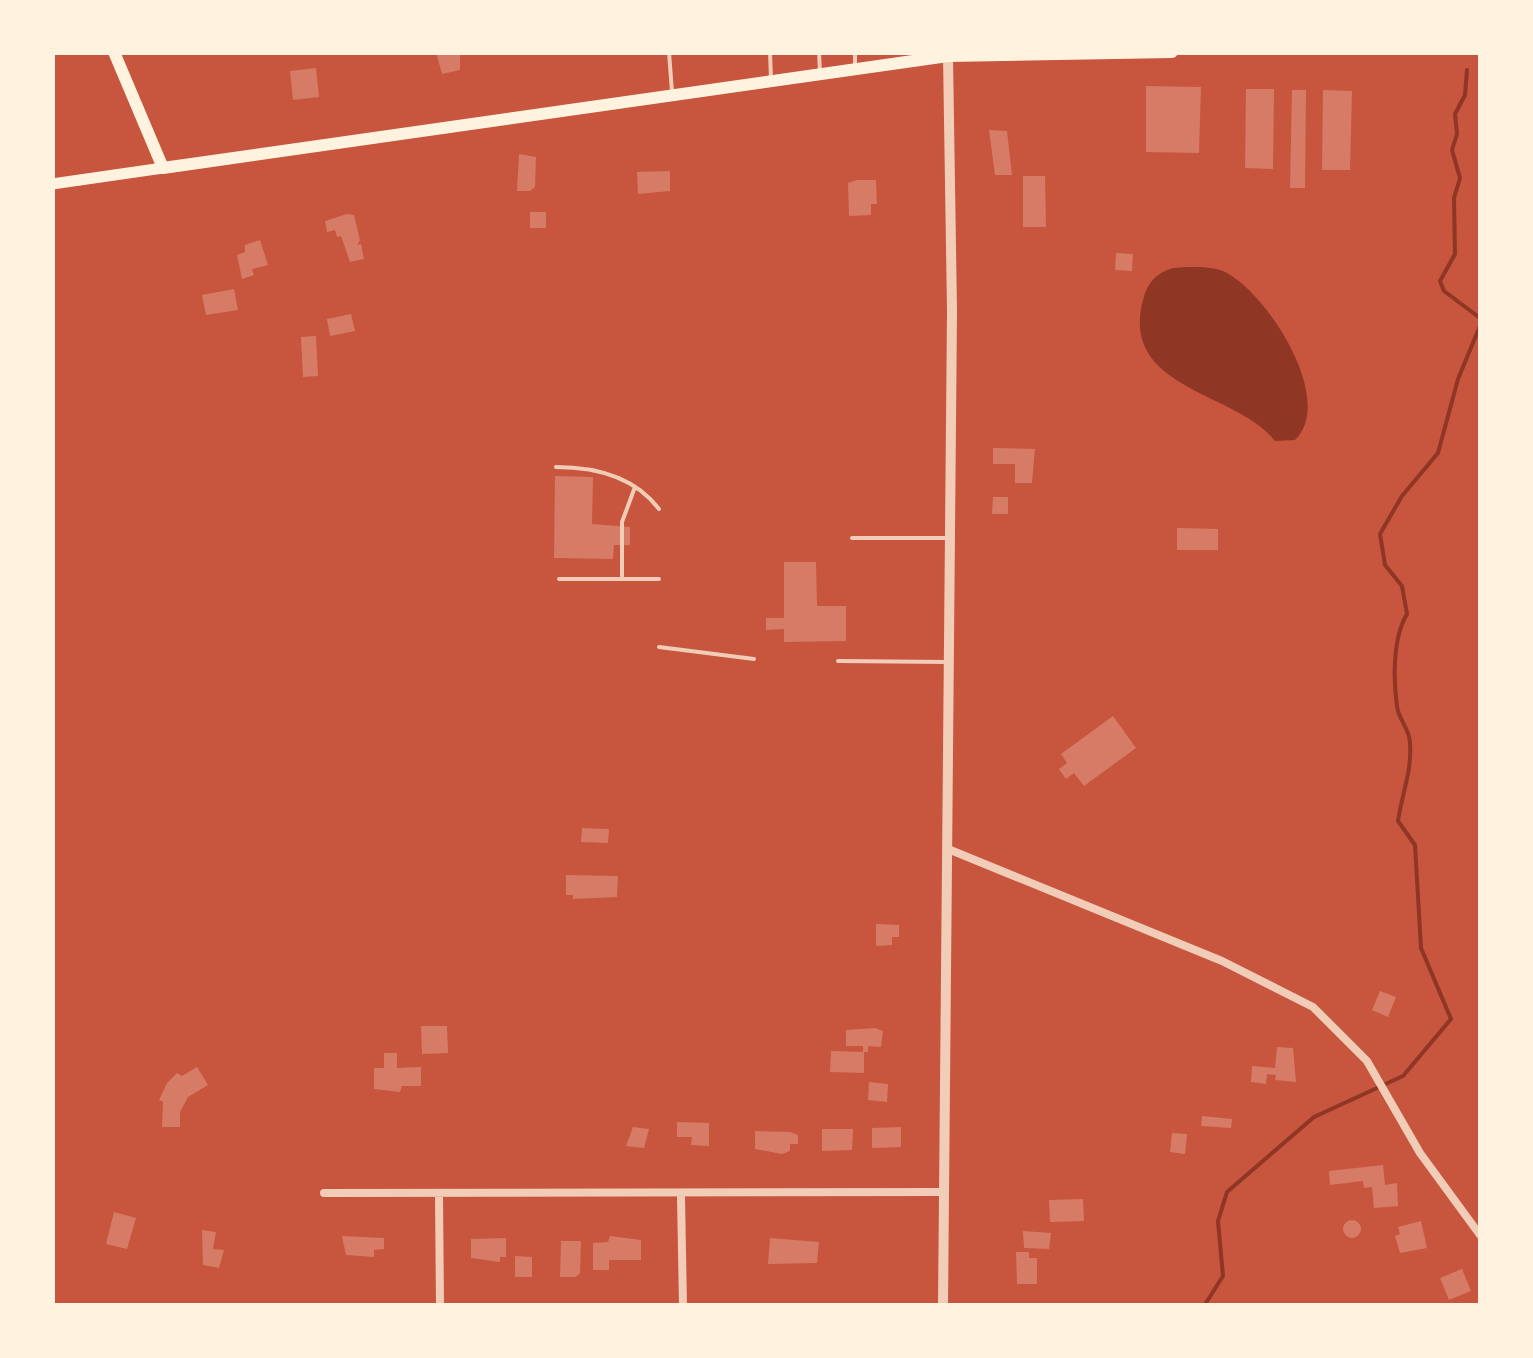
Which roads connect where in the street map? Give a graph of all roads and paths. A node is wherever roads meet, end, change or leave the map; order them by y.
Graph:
1 (114, 52) edge
2 (669, 52) edge
3 (770, 52) edge
4 (820, 52) edge
5 (855, 52) edge
6 (1172, 52) edge
7 (948, 54) edge
8 (893, 58) edge
9 (855, 68) junction
10 (820, 73) junction
11 (771, 79) junction
12 (672, 92) junction
13 (162, 168) junction
14 (52, 184) edge
15 (556, 467) dead end
16 (635, 486) junction
17 (659, 509) dead end
18 (852, 538) dead end
19 (950, 538) junction
20 (559, 579) dead end
21 (622, 579) junction
22 (659, 579) dead end
23 (659, 648) dead end
24 (754, 659) dead end
25 (838, 660) dead end
26 (949, 662) junction
27 (948, 849) junction
28 (944, 1192) junction
29 (324, 1193) dead end
30 (439, 1195) junction
31 (681, 1196) junction
32 (1480, 1235) edge
33 (440, 1306) edge
34 (683, 1306) edge
35 (943, 1306) edge

1 - 13 main road
2 - 12 lane
3 - 11 lane
4 - 10 lane
5 - 9 lane
6 - 7 main road
7 - 8 main road
7 - 19 street
8 - 9 main road
9 - 10 main road
10 - 11 main road
11 - 12 main road
12 - 13 main road
13 - 14 main road
15 - 16 lane
16 - 17 lane
16 - 21 lane
18 - 19 lane
19 - 26 street
20 - 21 lane
21 - 22 lane
23 - 24 lane
25 - 26 lane
26 - 27 street
27 - 28 street
27 - 32 street
28 - 31 street
28 - 35 street
29 - 30 street
30 - 31 street
30 - 33 street
31 - 34 street

